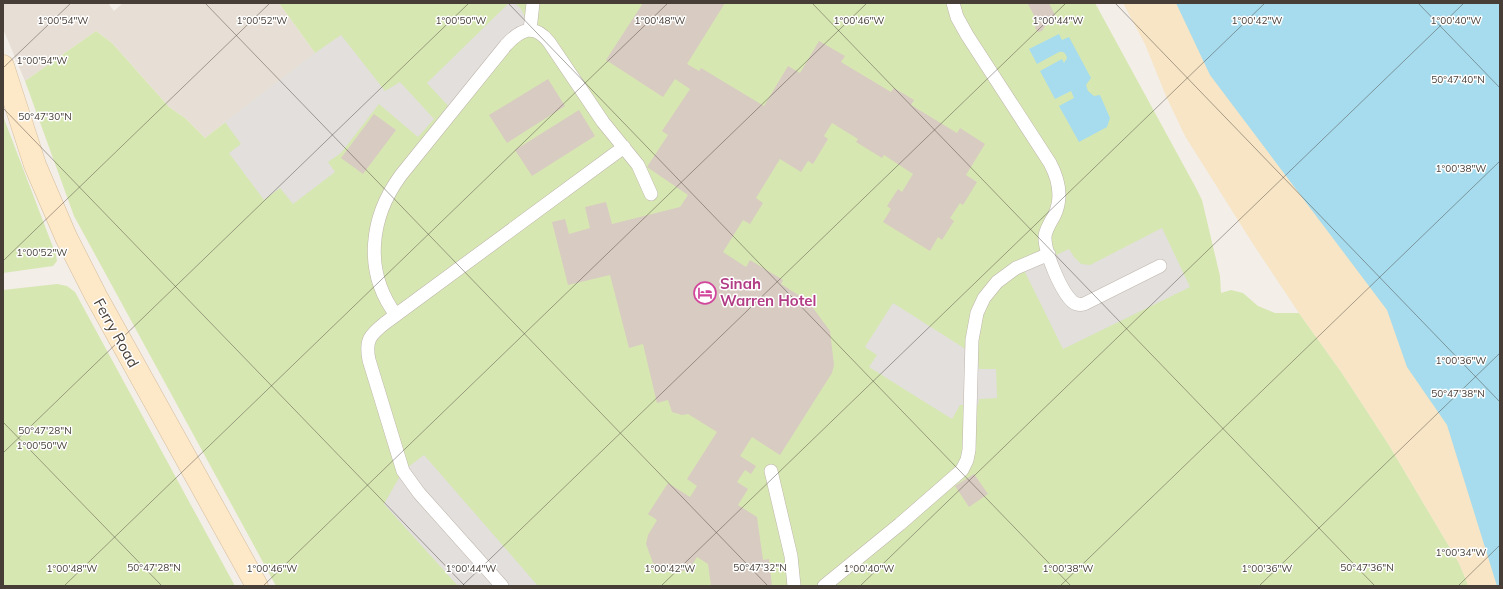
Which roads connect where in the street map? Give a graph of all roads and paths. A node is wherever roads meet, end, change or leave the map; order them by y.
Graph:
1 (533, 3) edge
2 (953, 3) edge
3 (530, 30) junction
4 (3, 66) edge
5 (624, 147) junction
6 (651, 194) dead end
7 (1049, 254) junction
8 (1160, 266) dead end
9 (396, 315) junction
10 (771, 471) dead end
11 (257, 586) edge
12 (502, 586) edge
13 (794, 586) edge
14 (824, 586) edge

1 - 3 lane
2 - 7 lane
3 - 5 lane
3 - 9 lane
4 - 11 street, Ferry Road
5 - 6 lane
5 - 9 lane
7 - 8 lane
7 - 14 lane
9 - 12 lane
10 - 13 lane

